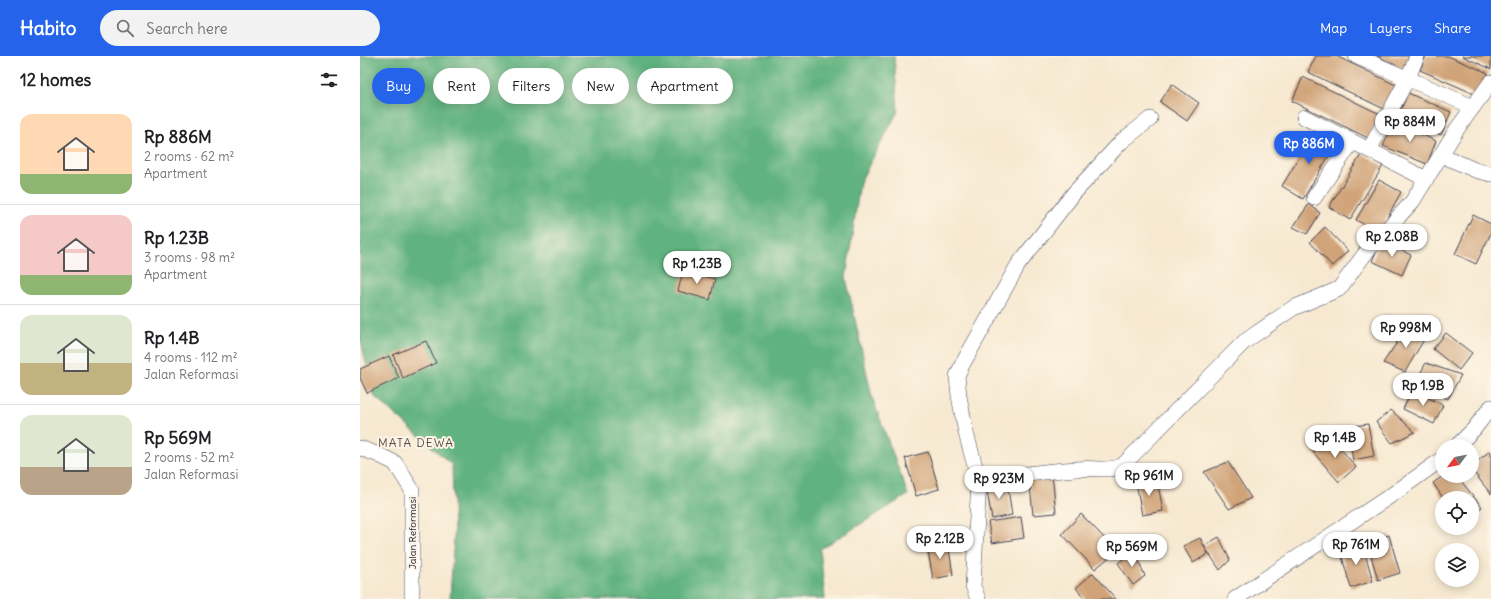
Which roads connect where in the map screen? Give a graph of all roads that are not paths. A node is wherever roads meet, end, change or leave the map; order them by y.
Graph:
1 (1356, 56) edge
2 (1417, 56) edge
3 (1408, 78) junction
4 (1491, 82) edge
5 (1473, 107) junction
6 (1304, 117) dead end
7 (1150, 119) dead end
8 (1352, 142) junction
9 (1369, 150) junction
10 (1441, 155) junction
11 (1491, 174) edge
12 (1426, 179) junction
13 (1314, 198) dead end
14 (1491, 406) edge
15 (1464, 439) edge
16 (360, 448) edge
17 (1435, 464) edge
18 (979, 481) junction
19 (412, 599) edge
20 (978, 599) edge
21 (1235, 599) edge

1 - 3 street
2 - 3 street
3 - 5 street
3 - 9 street
4 - 5 street
5 - 10 street
6 - 8 street
7 - 18 street
8 - 9 street
8 - 13 street
9 - 12 street
10 - 11 street
10 - 12 street
12 - 18 street
14 - 15 street
16 - 19 street, Jalan Reformasi
17 - 21 street
18 - 20 street

